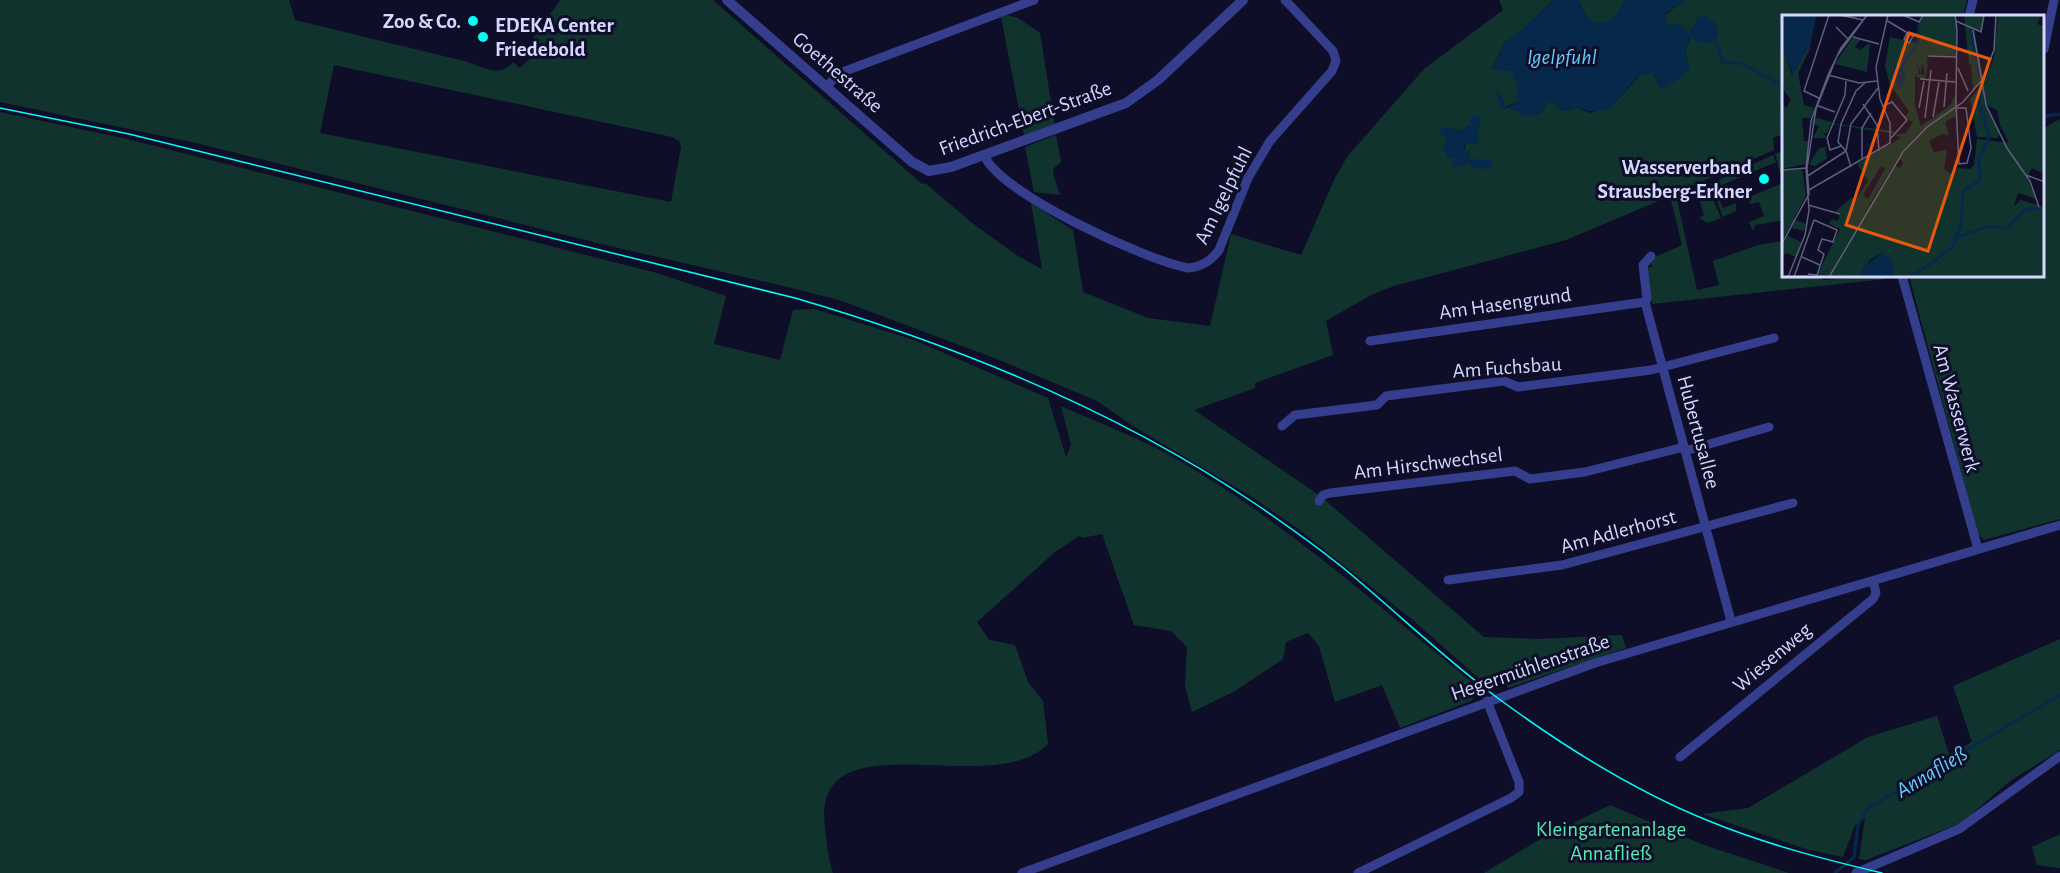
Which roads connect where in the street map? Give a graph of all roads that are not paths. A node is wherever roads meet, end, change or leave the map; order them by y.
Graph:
1 (727, 0) edge
2 (1034, 0) edge
3 (1243, 0) edge
4 (1285, 0) edge
5 (1973, 0) edge
6 (2054, 0) edge
7 (1969, 15) edge
8 (2045, 40) edge
9 (825, 87) junction
10 (984, 155) junction
11 (925, 170) joint
12 (1651, 256) dead end
13 (1903, 278) edge
14 (1645, 302) junction
15 (1774, 338) dead end
16 (1370, 340) dead end
17 (1663, 367) junction
18 (1282, 426) dead end
19 (1769, 428) dead end
20 (1684, 449) junction
21 (1319, 501) dead end
22 (1793, 502) dead end
23 (2060, 525) edge
24 (1705, 527) junction
25 (1978, 549) junction
26 (1448, 579) dead end
27 (1873, 581) junction
28 (1731, 621) junction
29 (1487, 701) junction
30 (2060, 756) edge
31 (1680, 757) dead end
32 (1022, 873) edge
33 (1358, 873) edge
34 (1856, 873) edge

1 - 9 street, Goethestraße
2 - 9 street
3 - 10 street, Friedrich-Ebert-Straße
4 - 10 street, Am Igelpfuhl
5 - 7 street
6 - 8 street
9 - 11 street, Goethestraße
10 - 11 street, Friedrich-Ebert-Straße
12 - 14 street, Hubertusallee
13 - 25 street, Am Wasserwerk
14 - 16 street, Am Hasengrund
14 - 17 street, Hubertusallee
15 - 17 street, Am Fuchsbau
17 - 18 street, Am Fuchsbau
17 - 20 street, Hubertusallee
19 - 20 street, Am Hirschwechsel
20 - 21 street, Am Hirschwechsel
20 - 24 street, Hubertusallee
22 - 24 street, Am Adlerhorst
23 - 25 street, Hegermühlenstraße
24 - 26 street, Am Adlerhorst
24 - 28 street, Hubertusallee
25 - 27 street, Hegermühlenstraße
27 - 28 street, Hegermühlenstraße
27 - 31 street, Wiesenweg
28 - 29 street, Hegermühlenstraße
29 - 32 street, Hegermühlenstraße
29 - 33 street
30 - 34 street

